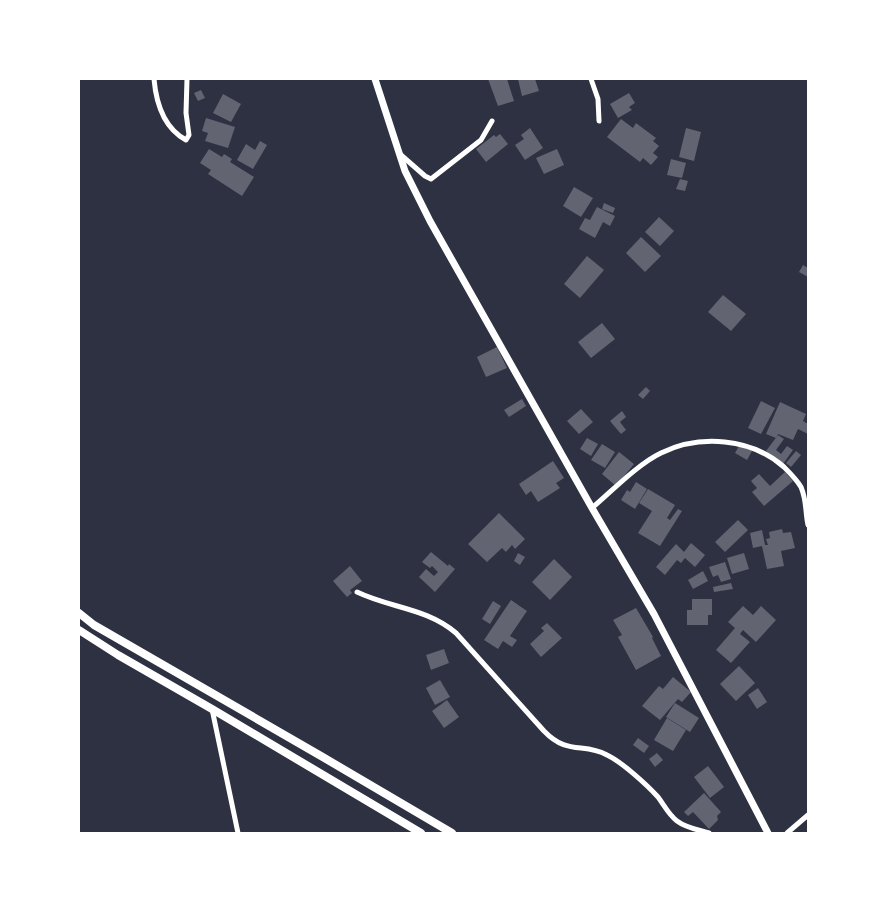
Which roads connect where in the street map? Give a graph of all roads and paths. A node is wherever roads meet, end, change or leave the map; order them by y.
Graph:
1 (154, 79) edge
2 (186, 79) edge
3 (375, 79) edge
4 (591, 79) edge
5 (492, 121) dead end
6 (599, 121) dead end
7 (400, 154) junction
8 (592, 508) junction
9 (808, 525) edge
10 (357, 592) dead end
11 (79, 613) edge
12 (79, 630) edge
13 (212, 709) junction
14 (808, 815) edge
15 (238, 833) edge
16 (421, 833) edge
17 (452, 833) edge
18 (710, 833) edge
19 (768, 833) edge
20 (788, 833) edge

1 - 2 street
3 - 7 main road
4 - 6 street
5 - 7 street
7 - 8 main road
8 - 9 street
8 - 19 main road
10 - 18 street
11 - 17 highway
12 - 13 highway
13 - 15 street
13 - 16 highway
14 - 20 street

